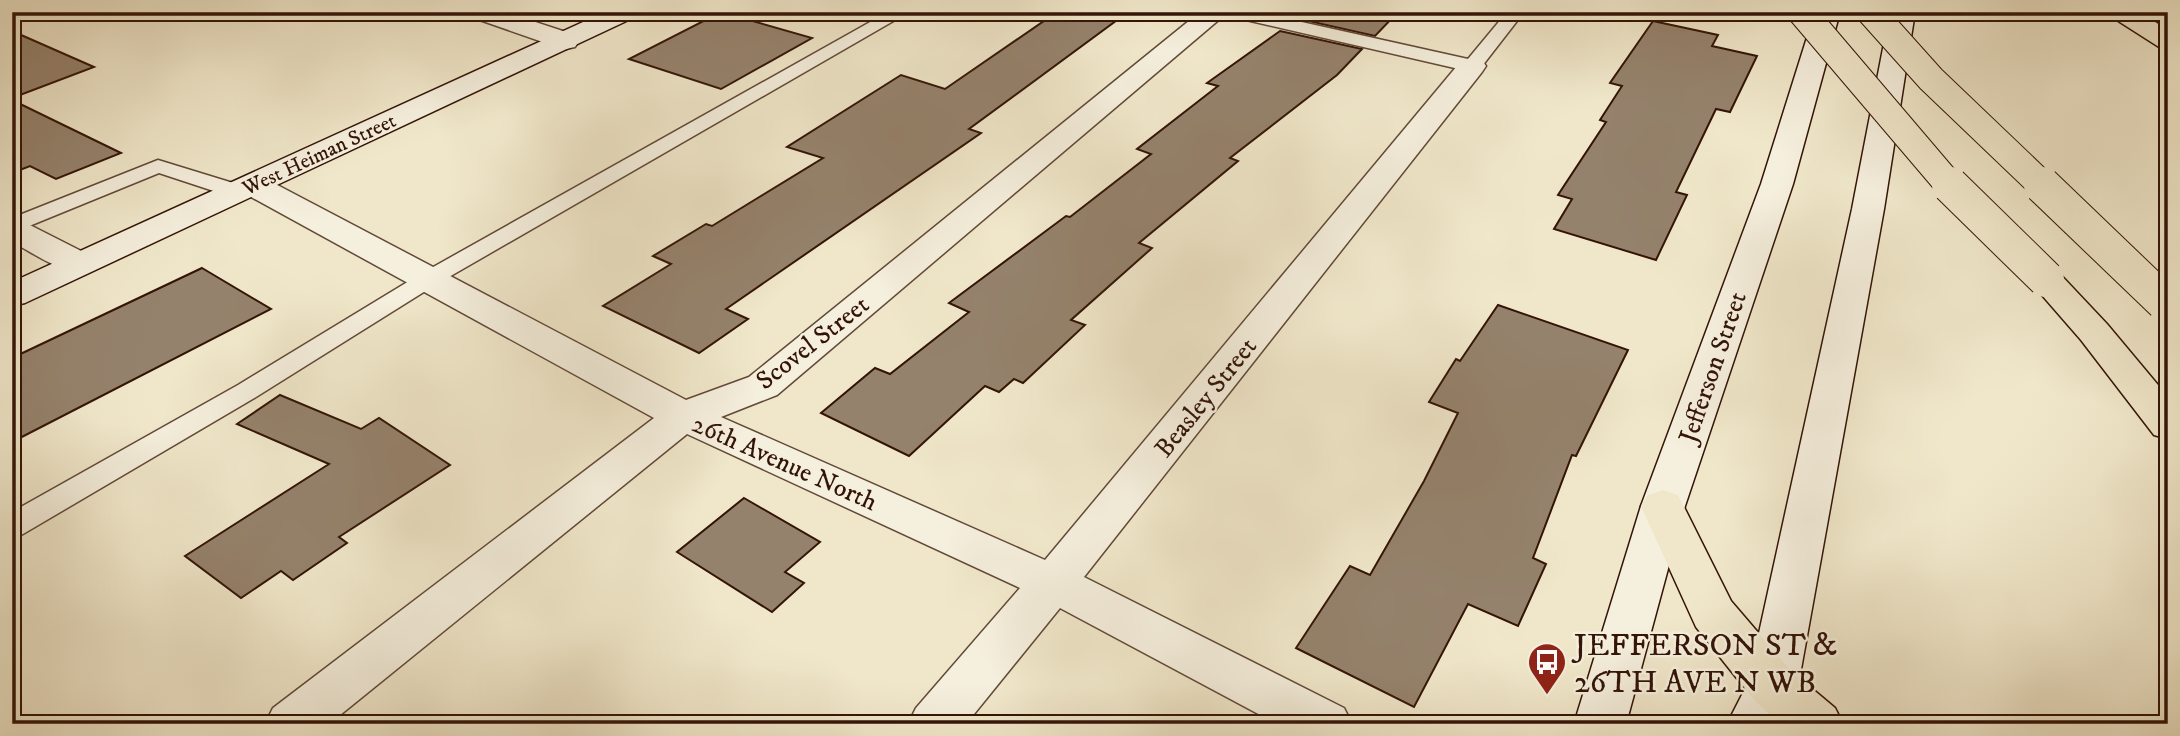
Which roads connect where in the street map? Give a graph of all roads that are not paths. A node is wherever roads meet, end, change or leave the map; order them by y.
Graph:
1 (480, 12) edge
2 (626, 12) edge
3 (901, 12) edge
4 (1216, 12) edge
5 (1233, 12) edge
6 (1516, 12) edge
7 (1802, 12) edge
8 (1828, 12) edge
9 (1871, 12) edge
10 (1903, 12) edge
11 (2124, 14) edge
12 (566, 41) junction
13 (2168, 41) edge
14 (1472, 66) junction
15 (245, 188) junction
16 (12, 227) edge
17 (79, 264) junction
18 (427, 280) junction
19 (12, 295) edge
20 (2166, 304) edge
21 (2094, 332) junction
22 (2168, 402) edge
23 (683, 416) junction
24 (2168, 425) edge
25 (1663, 506) junction
26 (12, 526) edge
27 (1053, 583) junction
28 (1763, 705) edge
29 (291, 724) edge
30 (934, 724) edge
31 (1326, 724) edge
32 (1600, 724) edge
33 (1817, 724) edge

1 - 12 street
2 - 12 street, West Heiman Street
3 - 18 lane
4 - 23 street, Scovel Street
5 - 14 lane
6 - 14 lane
7 - 21 highway, bridge
8 - 25 street, Jefferson Street
9 - 20 highway, bridge
10 - 28 street
11 - 13 highway
12 - 15 street, West Heiman Street
14 - 27 street, Beasley Street
15 - 16 lane
15 - 17 street, West Heiman Street
15 - 18 street, 26th Avenue North
16 - 17 street
17 - 19 street, West Heiman Street
18 - 23 street, 26th Avenue North
18 - 26 lane
21 - 22 highway
21 - 24 highway
23 - 27 street, 26th Avenue North
23 - 29 street, Scovel Street
25 - 28 highway
25 - 32 street, Jefferson Street
27 - 30 street, Beasley Street
27 - 31 street, 26th Avenue North
28 - 33 highway

